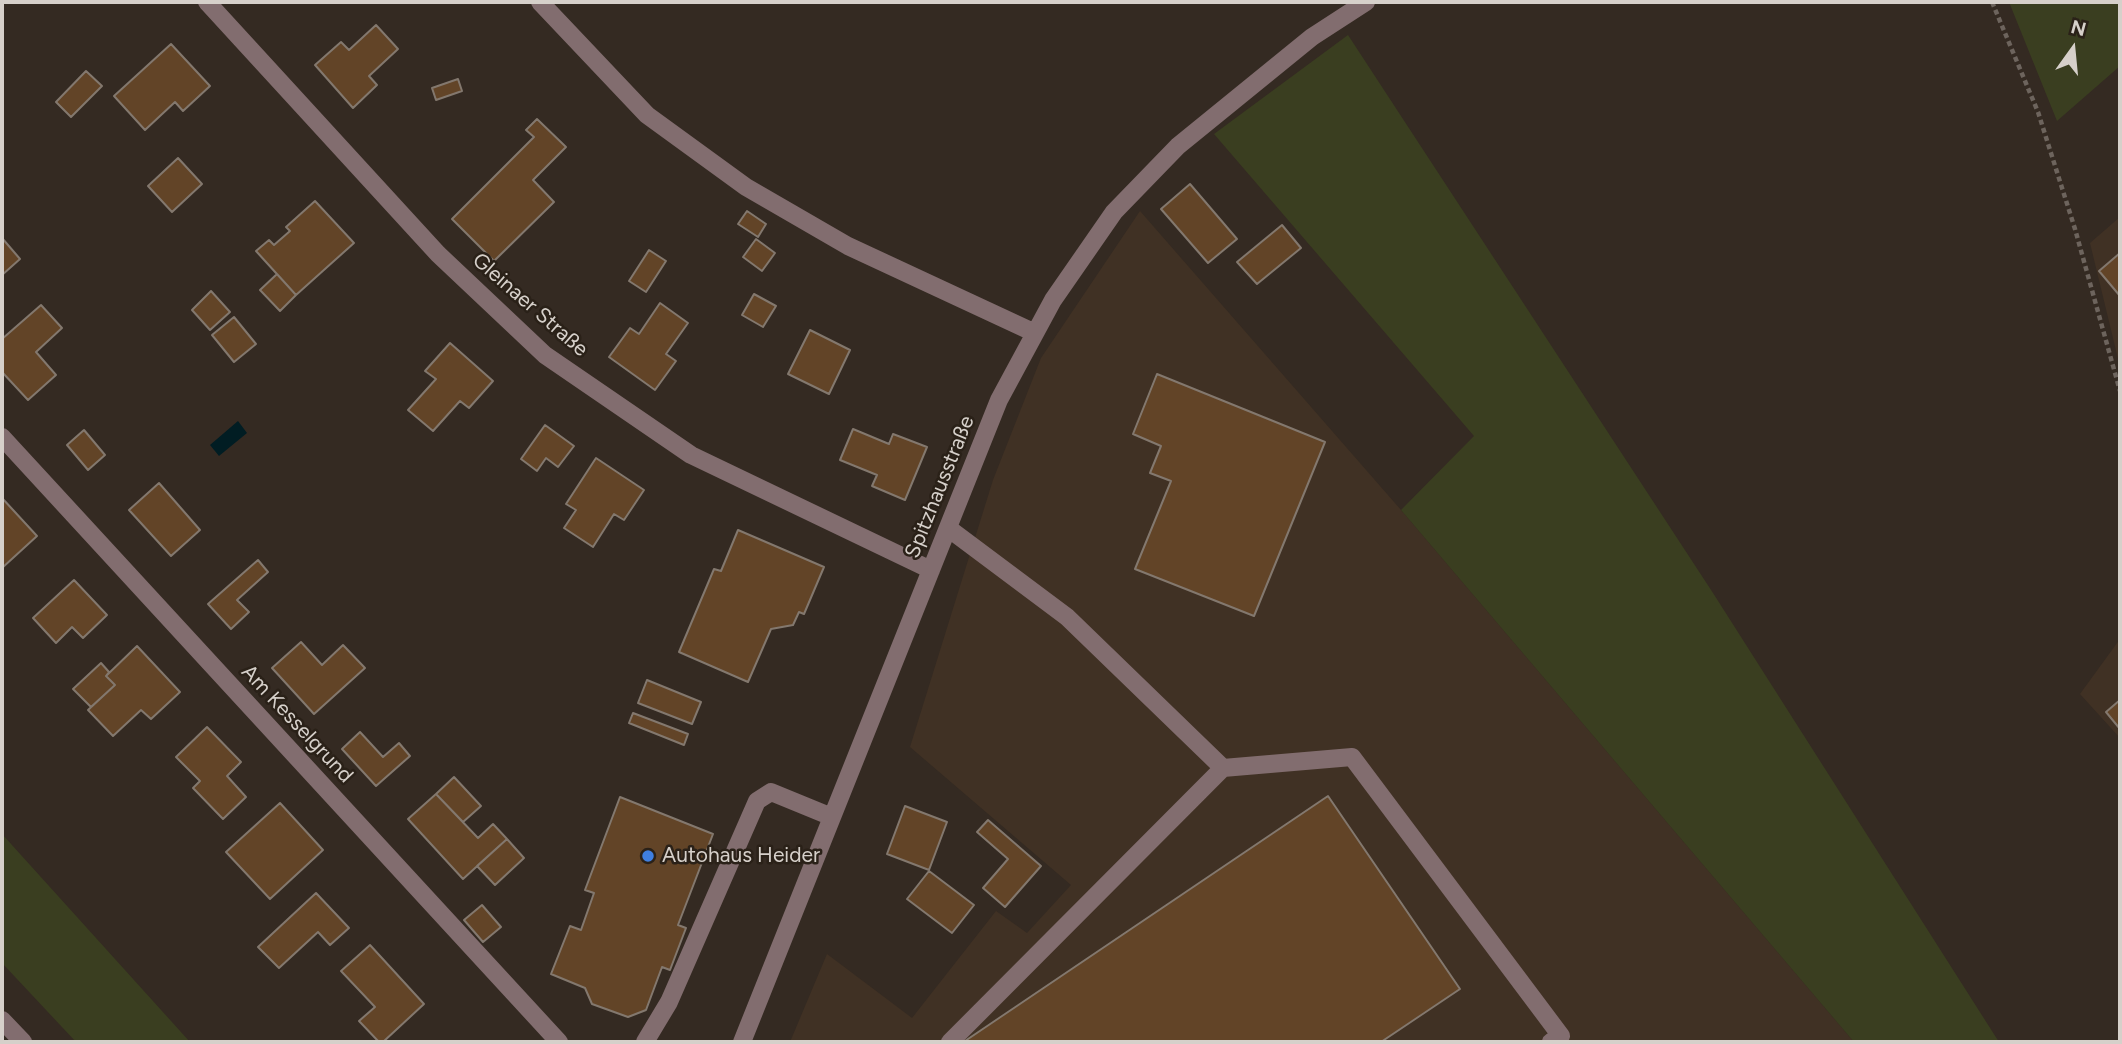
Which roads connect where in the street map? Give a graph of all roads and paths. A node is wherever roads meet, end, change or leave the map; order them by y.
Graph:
1 (207, 2) edge
2 (540, 2) edge
3 (1366, 2) edge
4 (1992, 2) edge
5 (1035, 333) junction
6 (2120, 391) edge
7 (2, 437) edge
8 (948, 528) junction
9 (931, 570) junction
10 (1223, 768) junction
11 (832, 817) junction
12 (2, 1020) edge
13 (23, 1042) edge
14 (559, 1042) edge
15 (645, 1042) edge
16 (742, 1042) edge
17 (950, 1042) edge
18 (1551, 1042) edge

1 - 9 street, Gleinaer Straße
2 - 5 street
3 - 5 street, Spitzhausstraße
4 - 6 path
5 - 8 street, Spitzhausstraße
7 - 14 street, Am Kesselgrund
8 - 9 street, Spitzhausstraße
8 - 10 street
9 - 11 street, Spitzhausstraße
10 - 17 street
10 - 18 street
11 - 15 street
11 - 16 street, Spitzhausstraße
12 - 13 street

